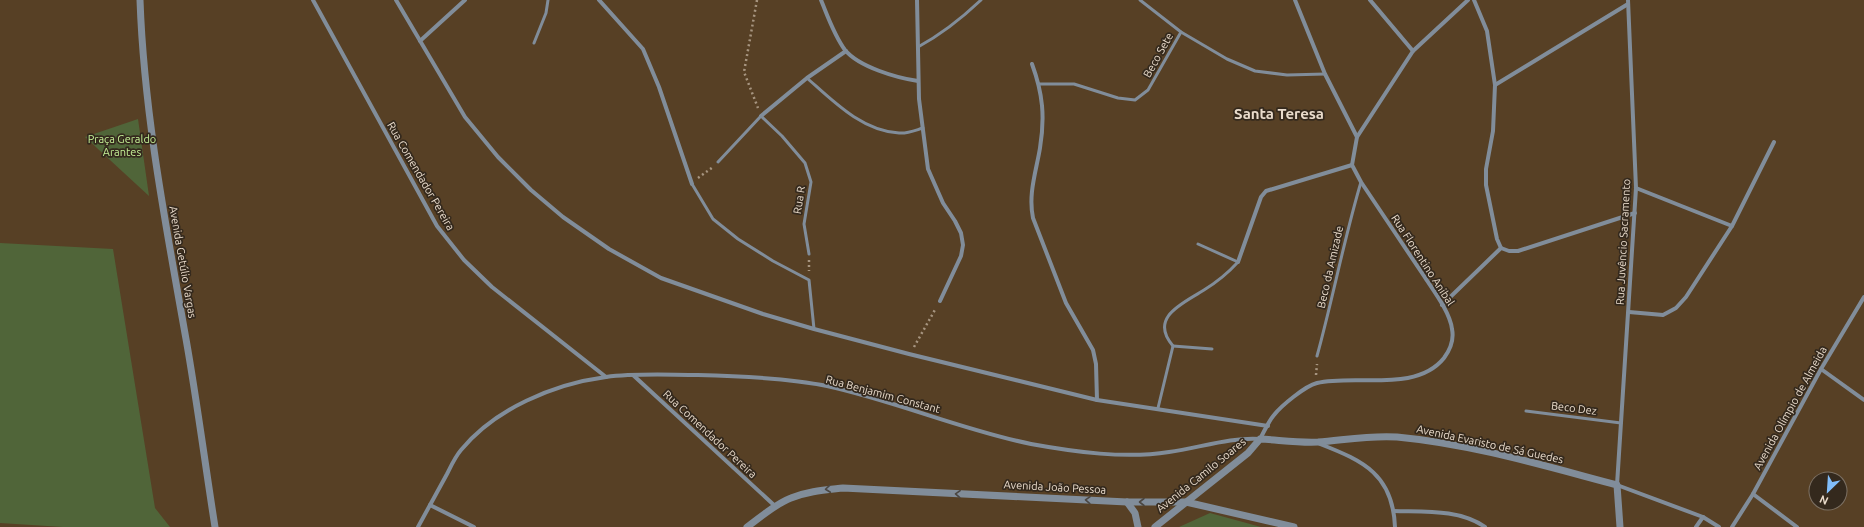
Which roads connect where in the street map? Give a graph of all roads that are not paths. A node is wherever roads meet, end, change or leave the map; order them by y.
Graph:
1 (140, 0) edge
2 (313, 0) edge
3 (396, 0) edge
4 (465, 0) edge
5 (548, 0) edge
6 (599, 0) edge
7 (821, 0) edge
8 (917, 0) edge
9 (981, 0) edge
10 (1140, 0) edge
11 (1295, 0) edge
12 (1370, 0) edge
13 (1468, 0) edge
14 (1474, 0) edge
15 (1628, 2) edge
16 (1181, 32) junction
17 (420, 41) junction
18 (534, 43) dead end
19 (918, 47) junction
20 (846, 51) junction
21 (1413, 52) junction
22 (1032, 64) dead end
23 (1325, 74) junction
24 (807, 78) junction
25 (918, 81) junction
26 (1039, 84) junction
27 (1495, 85) junction
28 (761, 116) junction
29 (924, 128) junction
30 (1357, 137) junction
31 (1774, 142) dead end
32 (718, 162) road end
33 (1352, 165) junction
34 (1361, 182) junction
35 (692, 184) joint
36 (1636, 188) junction
37 (1634, 213) junction
38 (1732, 226) junction
39 (1198, 244) dead end
40 (1501, 248) junction
41 (809, 254) road end
42 (1238, 262) junction
43 (1864, 297) edge
44 (940, 301) road end
45 (1442, 305) junction
46 (1629, 312) junction
47 (814, 329) junction
48 (1173, 346) junction
49 (1212, 349) dead end
50 (1317, 356) road end
51 (1821, 369) junction
52 (632, 375) junction
53 (606, 377) junction
54 (1097, 400) junction
55 (1864, 400) edge
56 (1158, 408) junction
57 (1526, 411) dead end
58 (1621, 423) junction
59 (1268, 426) junction
60 (1260, 439) junction
61 (1316, 442) junction
62 (1617, 485) junction
63 (1753, 494) junction
64 (1127, 502) junction
65 (1186, 502) junction
66 (430, 505) junction
67 (775, 506) junction
68 (1394, 511) junction
69 (1703, 517) junction
70 (215, 527) edge
71 (418, 527) edge
72 (474, 527) edge
73 (747, 527) edge
74 (1138, 527) edge
75 (1155, 527) edge
76 (1294, 527) edge
77 (1395, 527) edge
78 (1485, 527) edge
79 (1620, 527) edge
80 (1696, 527) edge
81 (1719, 527) edge
82 (1732, 527) edge
83 (1797, 527) edge

1 - 70 street, Avenida Getúlio Vargas
2 - 53 street, Rua Comendador Pereira
3 - 17 street
4 - 17 street
5 - 18 lane
6 - 35 street
7 - 20 street
8 - 19 street
9 - 19 lane
10 - 16 lane
11 - 23 street
12 - 21 street
13 - 21 street
14 - 27 street
15 - 27 street
15 - 36 street, Rua Juvêncio Sacramento
16 - 23 lane
16 - 26 lane, Beco Sete
17 - 47 street
19 - 25 street
20 - 24 street
20 - 25 street
21 - 30 street
22 - 26 street
23 - 30 street
24 - 28 street
24 - 29 lane
25 - 29 street
26 - 54 street
27 - 40 street
28 - 32 lane
28 - 41 lane, Rua R
29 - 44 street
30 - 33 street
31 - 38 street
33 - 34 street, Rua Florentino Anibal
33 - 42 street
34 - 45 street, Rua Florentino Anibal
34 - 50 lane, Beco da Amizade
35 - 47 lane
36 - 37 street, Rua Juvêncio Sacramento
36 - 38 street
37 - 40 street
37 - 46 street, Rua Juvêncio Sacramento
38 - 46 street
39 - 42 lane
40 - 45 street
42 - 48 lane
43 - 51 street, Avenida Olímpio de Almeida
45 - 59 street, Rua Florentino Anibal
46 - 58 street, Rua Juvêncio Sacramento
47 - 54 street
48 - 49 lane
48 - 56 lane
51 - 55 street
51 - 63 street, Avenida Olímpio de Almeida
52 - 53 street, Rua Benjamim Constant
52 - 60 street, Rua Benjamim Constant
52 - 67 street, Rua Comendador Pereira
53 - 66 street, Rua Benjamim Constant
54 - 56 street
56 - 59 street
57 - 58 lane, Beco Dez
58 - 62 street, Rua Juvêncio Sacramento
59 - 60 street, Rua Florentino Anibal
60 - 61 street, Avenida Evaristo de Sá Guedes
60 - 65 street, Avenida Camilo Soares
61 - 62 street, Avenida Evaristo de Sá Guedes
61 - 68 street
62 - 69 street
62 - 79 street
63 - 82 street, Avenida Olímpio de Almeida
63 - 83 street
65 -> 64 street, Avenida João Pessoa
64 -> 67 street, Avenida João Pessoa
64 - 74 street
65 - 75 street, Avenida Camilo Soares
65 - 76 street, Avenida João Pessoa
66 - 71 street, Rua Benjamim Constant
66 - 72 street
67 - 73 street, Avenida João Pessoa
68 - 77 street
68 - 78 street
69 - 80 street
69 - 81 street

